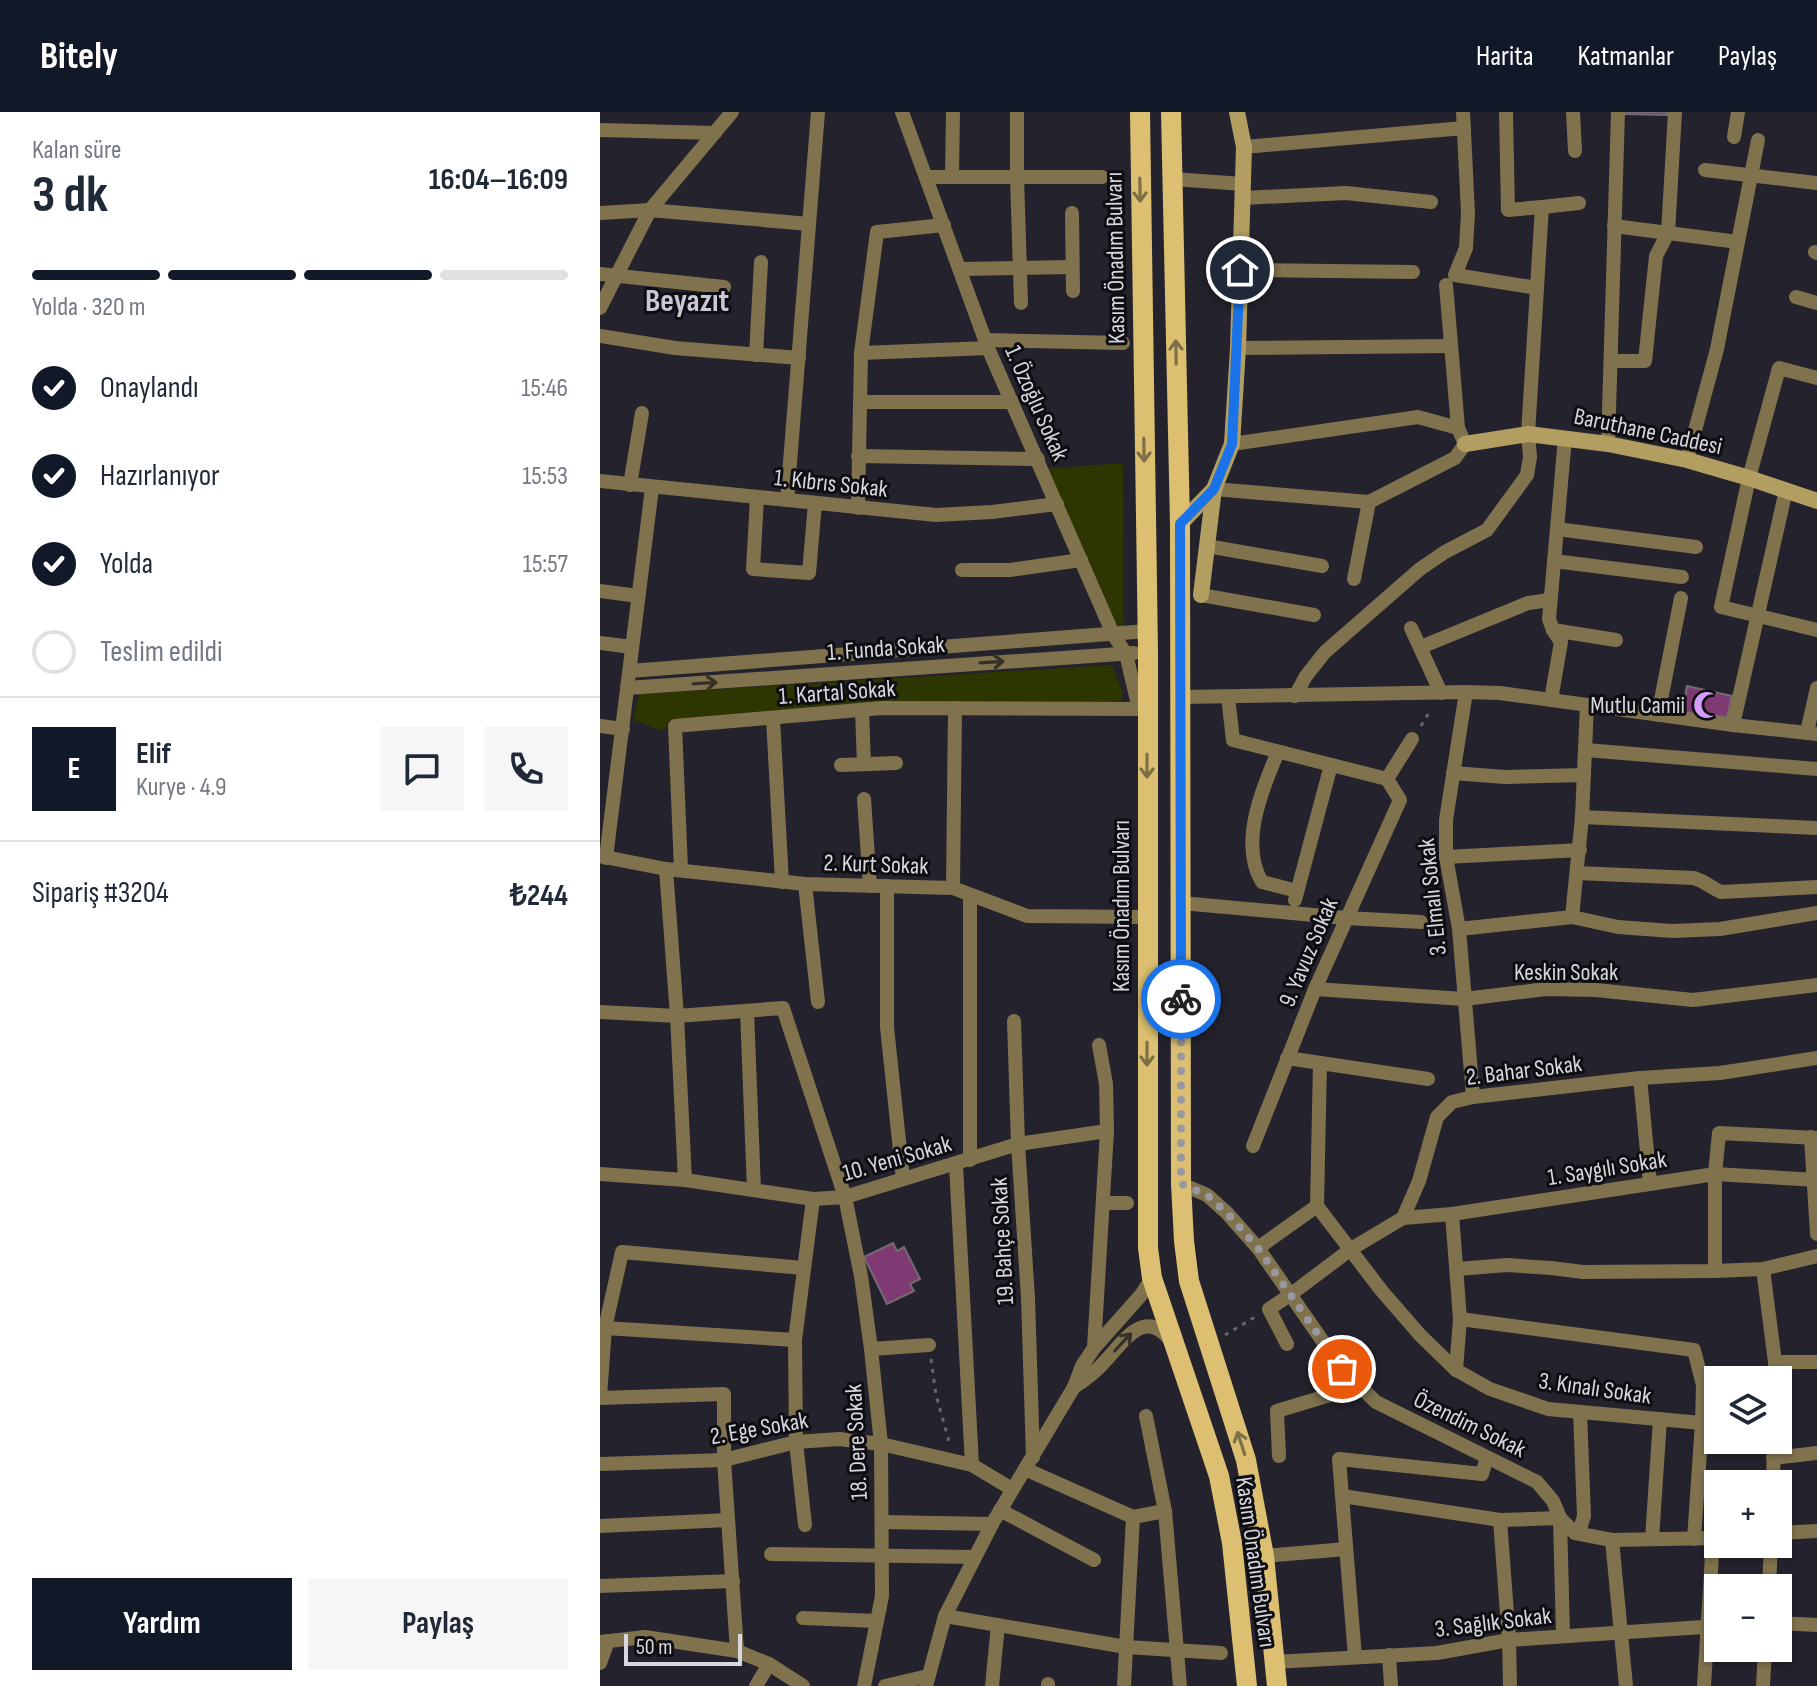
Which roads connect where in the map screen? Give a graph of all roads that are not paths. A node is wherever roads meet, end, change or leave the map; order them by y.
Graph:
1 (732, 112) edge
2 (818, 112) edge
3 (902, 112) edge
4 (953, 112) edge
5 (1017, 112) edge
6 (1140, 112) edge
7 (1171, 112) edge
8 (1237, 112) edge
9 (1463, 112) edge
10 (1506, 112) edge
11 (1573, 112) edge
12 (1618, 112) edge
13 (1675, 112) edge
14 (1738, 112) edge
15 (1464, 128) junction
16 (600, 130) edge
17 (715, 133) junction
18 (1734, 137) dead end
19 (1758, 140) dead end
20 (1244, 147) junction
21 (1575, 151) dead end
22 (1705, 170) dead end
23 (1751, 175) junction
24 (927, 177) junction
25 (952, 177) junction
26 (1017, 177) junction
27 (1102, 177) dead end
28 (1173, 179) junction
29 (1817, 183) edge
30 (1243, 191) junction
31 (1431, 202) dead end
32 (1579, 203) dead end
33 (1542, 207) junction
34 (650, 210) junction
35 (600, 213) edge
36 (1072, 213) dead end
37 (809, 224) junction
38 (944, 225) junction
39 (1614, 226) junction
40 (1668, 233) junction
41 (1738, 242) junction
42 (761, 262) dead end
43 (1020, 267) junction
44 (1072, 267) junction
45 (960, 269) junction
46 (1240, 270) junction
47 (1413, 272) dead end
48 (600, 274) edge
49 (618, 275) junction
50 (1450, 280) junction
51 (724, 287) dead end
52 (1537, 288) junction
53 (1073, 291) dead end
54 (1796, 297) dead end
55 (1021, 303) dead end
56 (1817, 303) edge
57 (600, 308) edge
58 (600, 336) edge
59 (1123, 343) dead end
60 (987, 344) junction
61 (1451, 346) junction
62 (1238, 348) junction
63 (861, 353) junction
64 (756, 355) junction
65 (799, 358) junction
66 (1611, 361) junction
67 (1817, 378) edge
68 (860, 402) junction
69 (1012, 402) junction
70 (642, 413) dead end
71 (1528, 434) junction
72 (1462, 436) junction
73 (1565, 438) junction
74 (1232, 444) junction
75 (1608, 444) junction
76 (858, 456) junction
77 (1038, 459) junction
78 (1687, 460) junction
79 (1749, 478) junction
80 (600, 481) edge
81 (630, 485) junction
82 (652, 488) junction
83 (1214, 489) junction
84 (1786, 490) junction
85 (757, 498) junction
86 (787, 500) junction
87 (1817, 501) edge
88 (1369, 502) junction
89 (815, 503) junction
90 (1057, 504) junction
91 (858, 508) junction
92 (1180, 524) junction
93 (1557, 529) junction
94 (1207, 546) junction
95 (1696, 547) dead end
96 (1081, 560) junction
97 (1554, 561) junction
98 (1322, 566) dead end
99 (962, 570) dead end
100 (1682, 577) dead end
101 (1354, 579) dead end
102 (600, 591) edge
103 (1201, 595) joint
104 (638, 596) junction
105 (1681, 598) dead end
106 (1550, 600) junction
107 (1314, 615) dead end
108 (1757, 616) junction
109 (1411, 628) dead end
110 (1553, 630) junction
111 (1817, 630) edge
112 (1147, 631) junction
113 (1113, 634) junction
114 (1616, 640) dead end
115 (600, 643) edge
116 (632, 647) junction
117 (1421, 647) junction
118 (1148, 652) junction
119 (1126, 654) junction
120 (630, 671) junction
121 (627, 688) junction
122 (1817, 688) edge
123 (1466, 692) junction
124 (1441, 693) junction
125 (1295, 696) junction
126 (1181, 697) junction
127 (1228, 697) junction
128 (1551, 700) junction
129 (1587, 705) junction
130 (955, 708) junction
131 (1143, 709) junction
132 (862, 710) junction
133 (1658, 715) junction
134 (773, 719) junction
135 (1733, 725) junction
136 (600, 726) edge
137 (623, 729) junction
138 (1812, 733) edge
139 (1412, 739) road end
140 (1586, 750) junction
141 (1278, 752) junction
142 (896, 763) dead end
143 (864, 764) junction
144 (841, 765) dead end
145 (1331, 765) junction
146 (1817, 769) edge
147 (1453, 773) junction
148 (1584, 775) junction
149 (1387, 779) junction
150 (864, 799) dead end
151 (1582, 817) junction
152 (1817, 828) edge
153 (1580, 850) junction
154 (603, 857) edge
155 (1446, 857) junction
156 (674, 869) junction
157 (1577, 873) junction
158 (782, 882) junction
159 (805, 884) junction
160 (870, 886) junction
161 (887, 886) junction
162 (1817, 887) edge
163 (953, 888) junction
164 (1297, 891) junction
165 (970, 895) junction
166 (1181, 903) junction
167 (1291, 912) junction
168 (1817, 913) edge
169 (1147, 917) junction
170 (1572, 917) junction
171 (1346, 918) junction
172 (1421, 922) dead end
173 (1459, 929) junction
174 (1817, 985) edge
175 (1315, 989) junction
176 (1464, 999) junction
177 (818, 1002) dead end
178 (747, 1011) junction
179 (600, 1012) edge
180 (677, 1016) junction
181 (600, 1020) edge
182 (1014, 1021) dead end
183 (1099, 1045) dead end
184 (1287, 1058) junction
185 (1817, 1058) edge
186 (1320, 1063) junction
187 (1640, 1078) junction
188 (1428, 1079) dead end
189 (1473, 1097) junction
190 (1107, 1131) junction
191 (1814, 1137) edge
192 (1018, 1144) junction
193 (1253, 1146) dead end
194 (963, 1162) junction
195 (600, 1174) edge
196 (1715, 1174) junction
197 (903, 1179) junction
198 (685, 1180) junction
199 (1815, 1180) edge
200 (1650, 1183) junction
201 (1181, 1184) junction
202 (754, 1190) junction
203 (845, 1197) junction
204 (813, 1199) junction
205 (1103, 1203) junction
206 (1127, 1203) dead end
207 (1317, 1206) junction
208 (1452, 1214) junction
209 (1403, 1218) junction
210 (1817, 1234) edge
211 (1258, 1248) junction
212 (1351, 1249) junction
213 (1817, 1256) edge
214 (803, 1268) junction
215 (1457, 1269) junction
216 (1763, 1269) junction
217 (1715, 1271) junction
218 (1152, 1278) junction
219 (1290, 1295) junction
220 (1460, 1319) junction
221 (605, 1328) junction
222 (795, 1340) junction
223 (1287, 1344) dead end
224 (929, 1345) road end
225 (1176, 1347) junction
226 (1094, 1348) junction
227 (871, 1349) junction
228 (1775, 1362) junction
229 (1817, 1362) edge
230 (1775, 1366) edge
231 (1456, 1370) junction
232 (1704, 1372) edge
233 (1360, 1386) junction
234 (1074, 1387) junction
235 (600, 1397) edge
236 (1580, 1412) junction
237 (1704, 1414) edge
238 (1146, 1416) dead end
239 (1660, 1419) junction
240 (1702, 1423) junction
241 (796, 1442) junction
242 (881, 1444) junction
243 (1817, 1453) edge
244 (1773, 1454) edge
245 (1279, 1456) dead end
246 (1487, 1458) junction
247 (1773, 1458) junction
248 (724, 1460) junction
249 (1029, 1463) junction
250 (600, 1464) edge
251 (972, 1465) junction
252 (1773, 1470) edge
253 (1012, 1489) junction
254 (1342, 1496) junction
255 (1165, 1511) junction
256 (996, 1517) junction
257 (1133, 1517) junction
258 (1560, 1518) junction
259 (728, 1520) junction
260 (1500, 1520) junction
261 (882, 1522) junction
262 (805, 1525) dead end
263 (600, 1526) edge
264 (1817, 1531) edge
265 (1792, 1532) edge
266 (1575, 1533) junction
267 (1652, 1539) junction
268 (1694, 1539) junction
269 (1704, 1539) edge
270 (1612, 1540) junction
271 (1346, 1549) junction
272 (771, 1554) dead end
273 (882, 1556) junction
274 (1264, 1556) junction
275 (975, 1557) junction
276 (1094, 1560) dead end
277 (733, 1581) junction
278 (600, 1586) edge
279 (945, 1616) junction
280 (803, 1618) dead end
281 (877, 1621) junction
282 (1792, 1624) edge
283 (998, 1625) junction
284 (1817, 1625) edge
285 (1704, 1627) edge
286 (1620, 1632) junction
287 (1563, 1635) junction
288 (1509, 1640) junction
289 (604, 1641) edge
290 (1126, 1647) junction
291 (737, 1651) junction
292 (1178, 1651) junction
293 (1221, 1653) dead end
294 (1389, 1655) junction
295 (1355, 1657) junction
296 (1274, 1662) junction
297 (1707, 1662) edge
298 (1764, 1662) edge
299 (600, 1663) edge
300 (769, 1664) junction
301 (927, 1681) edge
302 (756, 1686) edge
303 (803, 1686) edge
304 (864, 1686) edge
305 (885, 1686) edge
306 (992, 1686) edge
307 (1124, 1686) edge
308 (1180, 1686) edge
309 (1247, 1686) edge
310 (1277, 1686) edge
311 (1391, 1686) edge
312 (1510, 1686) edge
313 (1626, 1686) edge
314 (1704, 1686) edge
315 (1763, 1686) edge

1 - 17 street
2 - 37 street
3 - 24 street, 1. Özoğlu Sokak
4 - 25 street
5 - 26 street
6 -> 112 main road, Kasım Önadım Bulvarı
7 - 28 main road, Kasım Önadım Bulvarı
8 - 20 street
9 - 15 street
10 - 33 street
11 - 21 street
12 - 39 street
13 - 40 street
14 - 18 street
15 - 20 street
15 - 50 street
16 - 17 street
17 - 34 street
19 - 23 street
20 - 30 street
22 - 23 street
23 - 29 street
23 - 41 street
24 - 25 street
24 - 38 street, 1. Özoğlu Sokak
25 - 26 street
26 - 27 street
26 - 43 street
28 - 30 street
92 -> 28 main road, Kasım Önadım Bulvarı
30 - 31 street
30 - 46 street
32 - 33 street
33 - 52 street
34 - 35 street
34 - 37 street
34 - 49 street
36 - 44 street
37 - 65 street
38 - 45 street, 1. Özoğlu Sokak
38 - 63 street
39 - 40 street
39 - 66 street
40 - 41 street
40 - 66 street
41 - 78 street
42 - 64 street
43 - 44 street
43 - 45 street
43 - 55 street
44 - 53 street
45 - 60 street, 1. Özoğlu Sokak
46 - 47 street
46 - 62 street
48 - 49 street
49 - 51 street
49 - 57 street
50 - 52 street
50 - 61 street
52 - 71 street
54 - 56 street
58 - 64 street
59 - 60 street
60 - 63 street
60 - 69 street, 1. Özoğlu Sokak
61 - 62 street
61 - 72 street
62 - 74 street
63 - 68 street
64 - 65 street
65 - 86 street
66 - 75 street
67 - 79 street
68 - 69 street
68 - 76 street
69 - 77 street, 1. Özoğlu Sokak
70 - 81 street
71 - 72 street, Baruthane Caddesi
71 - 73 street, Baruthane Caddesi
71 - 125 street
72 - 74 street
72 - 88 street
73 - 75 street, Baruthane Caddesi
73 - 93 street
74 - 83 street
75 - 78 street, Baruthane Caddesi
76 - 77 street
76 - 91 street
77 - 90 street, 1. Özoğlu Sokak
78 - 79 street, Baruthane Caddesi
79 - 84 street, Baruthane Caddesi
79 - 108 street
80 - 81 street, 1. Kıbrıs Sokak
81 - 82 street, 1. Kıbrıs Sokak
82 - 85 street, 1. Kıbrıs Sokak
82 - 104 street
83 - 88 street
83 - 92 street
83 - 94 street
84 - 87 street, Baruthane Caddesi
84 - 108 street
85 - 86 street, 1. Kıbrıs Sokak
85 - 89 street
86 - 89 street, 1. Kıbrıs Sokak
88 - 101 street
89 - 91 street, 1. Kıbrıs Sokak
90 - 91 street, 1. Kıbrıs Sokak
90 - 96 street, 1. Özoğlu Sokak
92 - 126 main road, Kasım Önadım Bulvarı
93 - 95 street
93 - 97 street
94 - 98 street
94 - 103 street
96 - 99 street
96 - 113 street, 1. Özoğlu Sokak
97 - 100 street
97 - 106 street
102 - 104 street
103 - 107 street
104 - 116 street
105 - 133 street
106 - 110 street
106 - 117 street
108 - 111 street
108 - 135 street
109 - 117 street
110 - 114 street
110 - 128 street
112 - 113 street, 1. Funda Sokak
112 - 118 main road, Kasım Önadım Bulvarı
113 - 119 street, 1. Özoğlu Sokak
113 - 120 street, 1. Funda Sokak
115 - 116 street
116 - 120 street
117 - 124 street
118 - 119 street, 1. Funda Sokak
118 - 131 main road, Kasım Önadım Bulvarı
121 -> 119 street, 1. Funda Sokak
119 - 131 street, 1. Özoğlu Sokak
120 - 121 street
121 - 137 street
122 - 138 street
123 - 124 street
123 - 128 street
123 - 147 street, 3. Elmalı Sokak
124 - 125 street
125 - 127 street
126 - 127 street
126 - 166 main road, Kasım Önadım Bulvarı
127 - 141 street
128 - 129 street
129 - 133 street
129 - 140 street
130 - 131 street, 1. Kartal Sokak
130 - 132 street, 1. Kartal Sokak
130 - 163 street
131 -> 169 main road, Kasım Önadım Bulvarı
132 - 134 street, 1. Kartal Sokak
132 - 143 street
133 - 135 street
134 - 156 street, 1. Kartal Sokak
134 - 158 street
135 - 138 street
136 - 137 street
137 - 154 street
139 - 149 street
140 - 146 street
140 - 148 street
141 - 145 street
141 - 164 street
142 - 143 street
143 - 144 street
145 - 149 street
145 - 164 street
147 - 148 street
147 - 155 street, 3. Elmalı Sokak
148 - 151 street
149 - 171 street, 9. Yavuz Sokak
150 - 160 street
151 - 152 street
151 - 153 street
153 - 155 street
153 - 157 street
154 - 156 street, 2. Kurt Sokak
155 - 173 street, 3. Elmalı Sokak
156 - 158 street, 2. Kurt Sokak
156 - 180 street
157 - 162 street
157 - 170 street
158 - 159 street, 2. Kurt Sokak
159 - 160 street, 2. Kurt Sokak
159 - 177 street
160 - 161 street, 2. Kurt Sokak
161 - 163 street, 2. Kurt Sokak
161 - 197 street
163 - 165 street, 2. Kurt Sokak
164 - 167 street
165 - 169 street, 2. Kurt Sokak
165 - 194 street
166 - 167 street
166 - 201 main road, Kasım Önadım Bulvarı
167 - 171 street
168 - 170 street
169 -> 218 main road, Kasım Önadım Bulvarı
170 - 173 street
171 - 172 street
171 - 175 street, 9. Yavuz Sokak
173 - 176 street, 3. Elmalı Sokak
174 - 176 street, Keskin Sokak
175 - 176 street, Keskin Sokak
175 - 184 street, 9. Yavuz Sokak
176 - 189 street, 3. Elmalı Sokak
178 - 180 street
178 - 202 street
178 - 203 street, 18. Dere Sokak
179 - 180 street
179 - 181 street
180 - 198 street
182 - 192 street, 19. Bahçe Sokak
183 - 190 street
184 - 186 street
184 - 193 street, 9. Yavuz Sokak
185 - 187 street, 2. Bahar Sokak
186 - 188 street
186 - 207 street
187 - 189 street, 2. Bahar Sokak
187 - 200 street
189 - 209 street, 2. Bahar Sokak
190 - 192 street, 10. Yeni Sokak
190 - 205 street
191 - 196 street
191 - 199 street
192 - 194 street, 10. Yeni Sokak
192 - 249 street, 19. Bahçe Sokak
194 - 197 street, 10. Yeni Sokak
194 - 251 street
195 - 198 street, 10. Yeni Sokak
196 - 199 street, 1. Saygılı Sokak
196 - 200 street, 1. Saygılı Sokak
196 - 217 street
197 - 203 street, 10. Yeni Sokak
198 - 202 street, 10. Yeni Sokak
199 - 210 street
200 - 208 street, 1. Saygılı Sokak
201 - 211 street, Özendim Sokak
274 -> 201 main road, Kasım Önadım Bulvarı
202 - 204 street, 10. Yeni Sokak
203 - 204 street, 10. Yeni Sokak
203 - 227 street, 18. Dere Sokak
204 - 214 street
205 - 206 street
205 - 226 street
207 - 211 street
207 - 212 street, 3. Kınalı Sokak
208 - 209 street, 1. Saygılı Sokak
208 - 215 street
209 - 212 street
211 - 219 street, Özendim Sokak
212 - 219 street
212 - 231 street, 3. Kınalı Sokak
213 - 216 street
214 - 221 street
214 - 222 street
215 - 217 street
215 - 220 street
216 - 217 street
216 - 228 street
218 - 225 main road, Kasım Önadım Bulvarı
218 - 226 street
219 - 223 street
219 - 233 street, Özendim Sokak
220 - 231 street
220 - 232 street
221 - 222 street
221 - 235 street
222 - 241 street
224 - 227 street
234 -> 225 street
225 - 309 main road, Kasım Önadım Bulvarı
226 - 234 street
227 - 242 street, 18. Dere Sokak
228 - 229 street
228 - 230 street
231 - 236 street, 3. Kınalı Sokak
233 - 245 street
233 - 246 street, Özendim Sokak
234 - 249 street
235 - 248 street
236 - 239 street, 3. Kınalı Sokak
236 - 266 street
237 - 240 street
238 - 255 street
239 - 240 street, 3. Kınalı Sokak
239 - 267 street
240 - 268 street
241 - 242 street, 2. Ege Sokak
241 - 248 street, 2. Ege Sokak
241 - 262 street
242 - 251 street, 2. Ege Sokak
242 - 261 street, 18. Dere Sokak
243 - 247 street
244 - 247 street
246 - 254 street
246 - 258 street, Özendim Sokak
247 - 252 street
248 - 250 street, 2. Ege Sokak
248 - 259 street
249 - 253 street
249 - 257 street
251 - 253 street, 2. Ege Sokak
253 - 256 street
254 - 260 street
254 - 271 street
255 - 257 street
255 - 292 street
256 - 261 street
256 - 275 street
256 - 276 street
257 - 290 street
258 - 260 street
258 - 266 street, Özendim Sokak
258 - 287 street
259 - 263 street
259 - 277 street
260 - 288 street
261 - 273 street, 18. Dere Sokak
264 - 265 street
266 - 270 street
267 - 268 street
267 - 270 street
268 - 269 street
270 - 286 street
271 - 274 street
271 - 295 street
272 - 273 street
273 - 275 street
273 - 281 street, 18. Dere Sokak
274 - 296 main road, Kasım Önadım Bulvarı
275 - 279 street
277 - 278 street
277 - 291 street
279 - 283 street
279 - 301 street
280 - 281 street
281 - 304 street, 18. Dere Sokak
282 - 284 street
283 - 290 street
283 - 306 street
285 - 286 street, 3. Sağlık Sokak
286 - 287 street, 3. Sağlık Sokak
286 - 313 street
287 - 288 street, 3. Sağlık Sokak
288 - 294 street, 3. Sağlık Sokak
288 - 312 street
289 - 291 street
289 - 299 street
290 - 292 street
290 - 307 street
291 - 300 street
292 - 293 street
292 - 308 street
294 - 295 street, 3. Sağlık Sokak
294 - 311 street
295 - 296 street, 3. Sağlık Sokak
296 - 310 main road, Kasım Önadım Bulvarı
297 - 314 street
298 - 315 street
300 - 302 street
300 - 303 street
301 - 305 street

